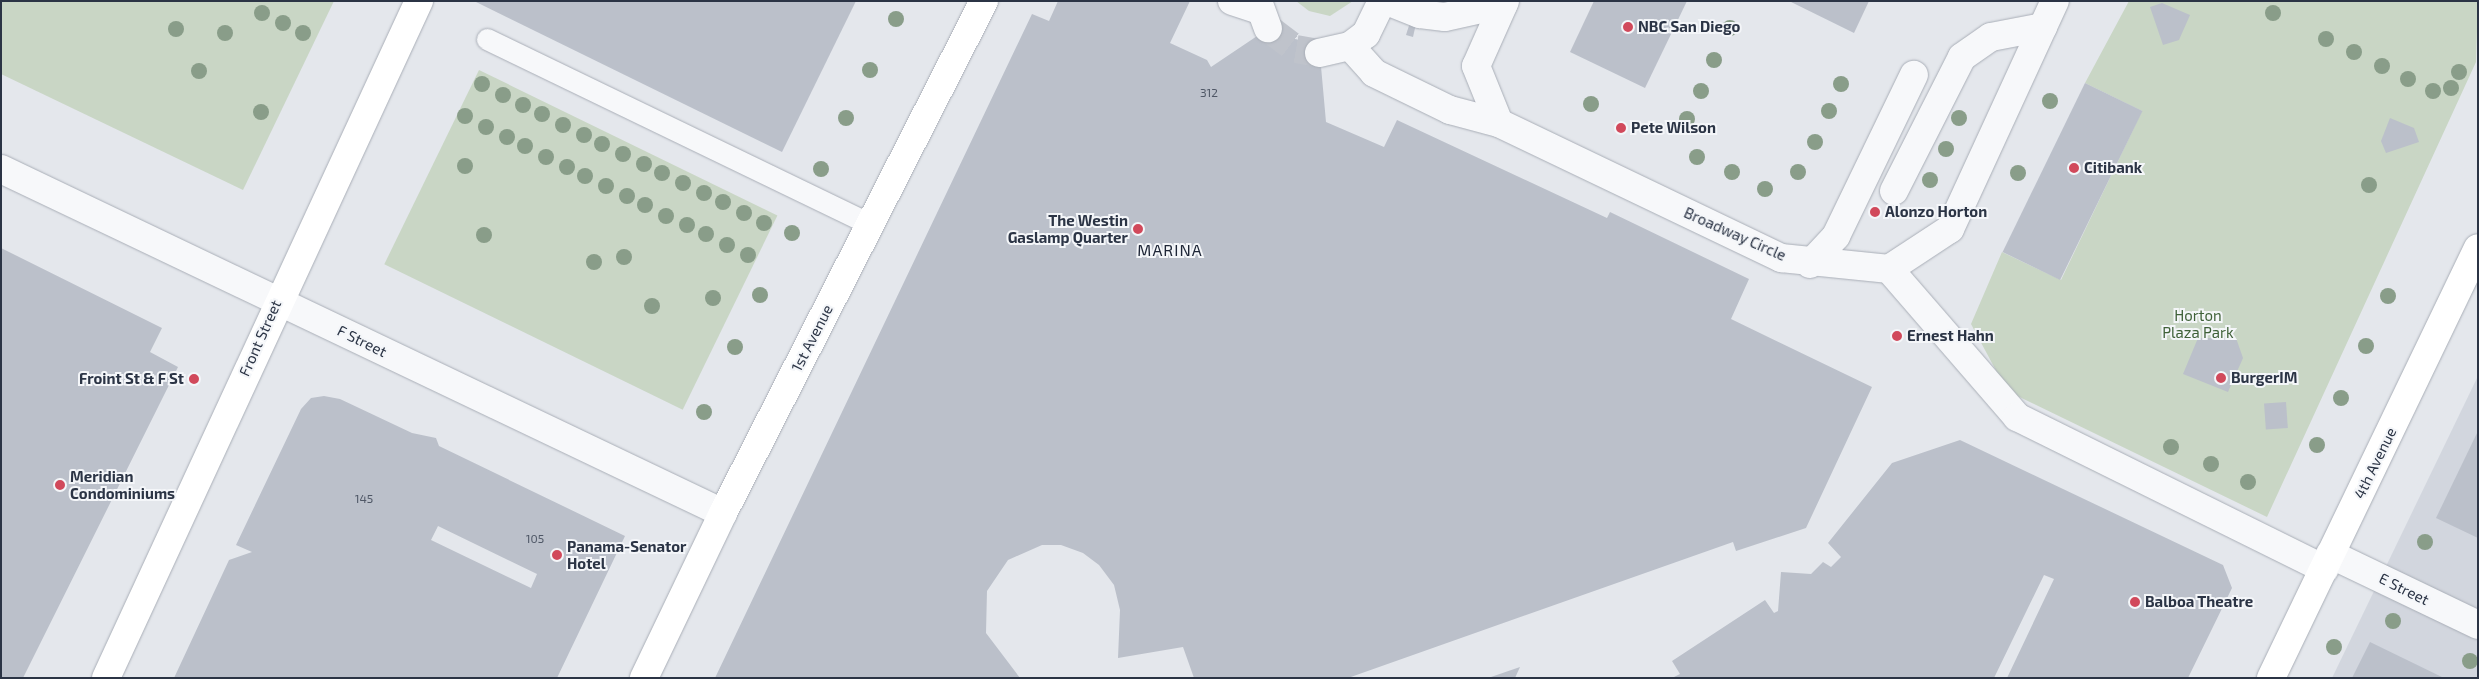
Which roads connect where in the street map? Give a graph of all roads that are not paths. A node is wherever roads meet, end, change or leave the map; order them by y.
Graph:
1 (419, 1) edge
2 (984, 1) edge
3 (1232, 1) edge
4 (1382, 1) edge
5 (1387, 1) edge
6 (2055, 1) edge
7 (1504, 2) edge
8 (1262, 13) tunnel mouth
9 (2043, 27) junction
10 (487, 39) dead end
11 (1350, 46) junction
12 (1319, 54) tunnel mouth
13 (1914, 75) dead end
14 (1499, 123) junction
15 (1, 169) edge
16 (1894, 191) dead end
17 (870, 224) junction
18 (2478, 248) edge
19 (1810, 264) junction
20 (1889, 269) junction
21 (277, 301) junction
22 (723, 513) junction
23 (2327, 562) junction
24 (2478, 624) edge
25 (106, 678) edge
26 (644, 678) edge
27 (2271, 678) edge

1 - 21 main road, Front Street
2 - 17 main road, 1st Avenue
3 - 8 street
4 - 11 street
5 - 7 street
6 - 9 street
7 - 14 street
9 - 16 street
9 - 20 street
10 - 17 lane
11 - 12 street
11 - 14 street, Broadway Circle
13 - 19 street
14 - 19 street, Broadway Circle
15 - 21 street, F Street
17 - 22 main road, 1st Avenue
18 - 23 main road, 4th Avenue
19 - 20 street, Broadway Circle
20 - 23 street, E Street
21 - 22 street, F Street
21 - 25 main road, Front Street
22 - 26 main road, 1st Avenue
23 - 24 street, E Street
23 - 27 main road, 4th Avenue

